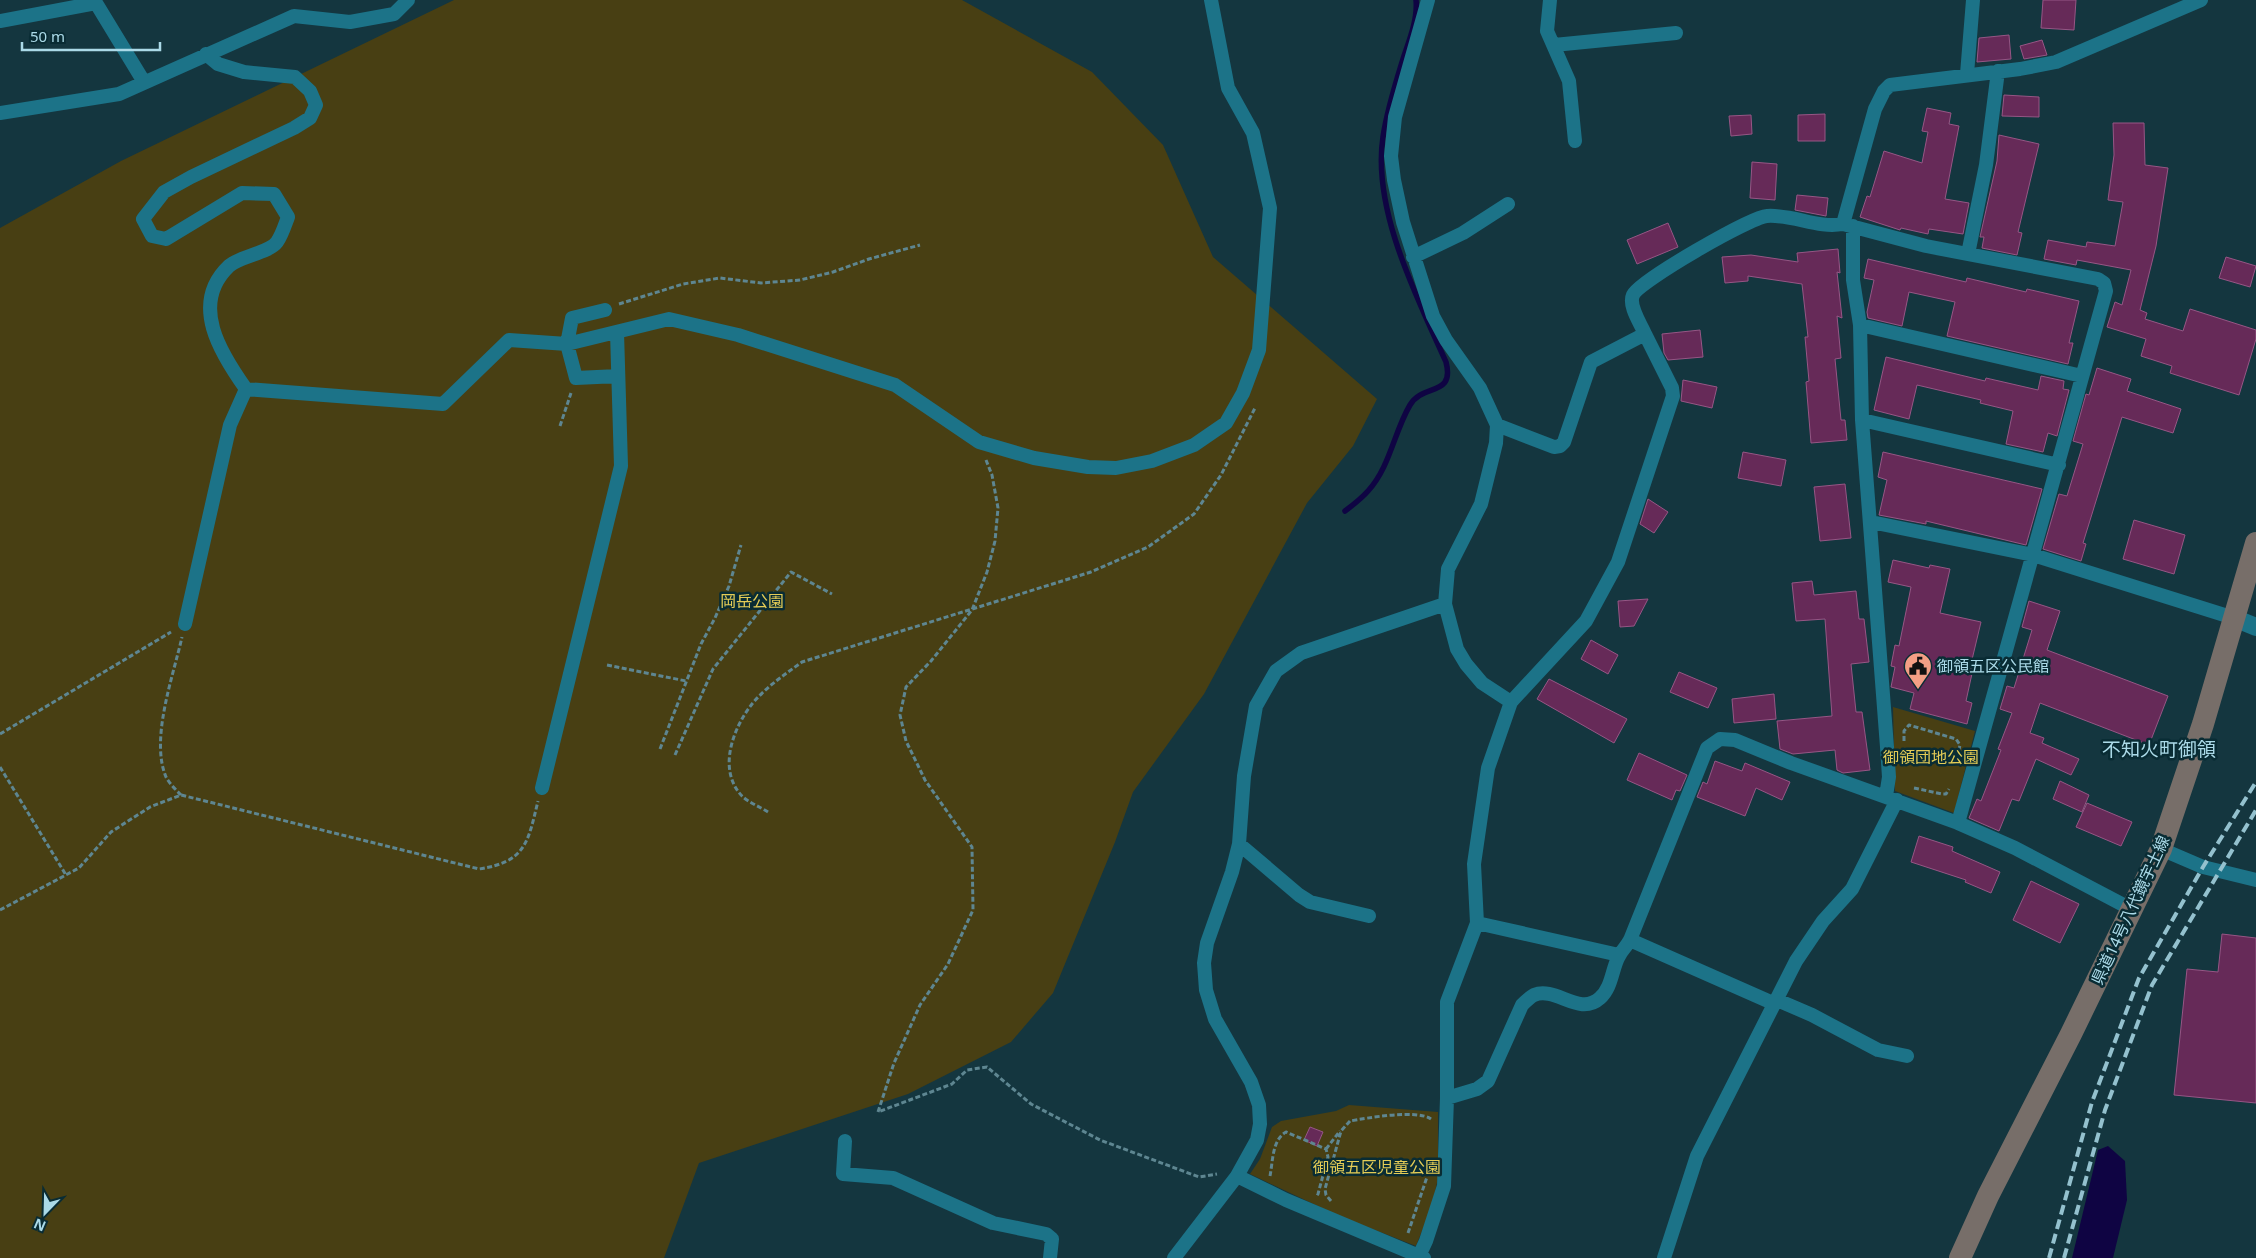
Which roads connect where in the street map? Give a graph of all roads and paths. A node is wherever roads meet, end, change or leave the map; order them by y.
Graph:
1 (408, 0) edge
2 (1210, 0) edge
3 (1428, 0) edge
4 (1550, 0) edge
5 (1973, 0) edge
6 (2201, 0) edge
7 (57, 5) edge
8 (0, 21) edge
9 (1676, 33) dead end
10 (1554, 45) junction
11 (206, 54) junction
12 (1998, 71) junction
13 (1968, 74) junction
14 (144, 82) junction
15 (0, 113) edge
16 (1575, 141) dead end
17 (1508, 204) dead end
18 (1848, 225) junction
19 (920, 245) dead end
20 (1968, 254) junction
21 (1413, 257) junction
22 (605, 310) joint
23 (1860, 325) junction
24 (617, 332) junction
25 (1645, 334) junction
26 (567, 344) junction
27 (618, 376) junction
28 (2082, 376) junction
29 (576, 378) junction
30 (246, 389) junction
31 (1258, 400) dead end
32 (1862, 420) junction
33 (1497, 425) junction
34 (560, 426) dead end
35 (979, 442) junction
36 (2059, 466) junction
37 (1870, 522) junction
38 (2256, 543) edge
39 (741, 545) dead end
40 (2033, 555) junction
41 (832, 594) dead end
42 (1445, 604) junction
43 (972, 610) junction
44 (2234, 618) junction
45 (185, 624) junction
46 (2256, 627) edge
47 (607, 664) dead end
48 (686, 681) junction
49 (1511, 702) junction
50 (0, 734) edge
51 (1904, 744) dead end
52 (660, 749) dead end
53 (675, 755) dead end
54 (0, 767) edge
55 (1974, 768) junction
56 (1952, 781) dead end
57 (1908, 787) dead end
58 (542, 788) joint
59 (181, 795) junction
60 (1892, 798) junction
61 (768, 812) dead end
62 (1958, 823) junction
63 (1239, 844) junction
64 (2161, 849) junction
65 (66, 875) junction
66 (2256, 880) edge
67 (0, 910) edge
68 (2133, 910) junction
69 (1370, 916) dead end
70 (1477, 923) junction
71 (1630, 940) junction
72 (1619, 956) junction
73 (1776, 1002) junction
74 (1907, 1056) dead end
75 (1447, 1098) junction
76 (1433, 1125) dead end
77 (1341, 1130) junction
78 (845, 1141) dead end
79 (1326, 1150) junction
80 (1429, 1172) dead end
81 (1216, 1174) dead end
82 (1237, 1176) junction
83 (1266, 1191) junction
84 (1318, 1194) junction
85 (1326, 1195) junction
86 (1308, 1198) dead end
87 (1339, 1205) dead end
88 (1400, 1229) dead end
89 (1408, 1233) junction
90 (1426, 1241) junction
91 (1422, 1257) edge
92 (1050, 1258) edge
93 (1174, 1258) edge
94 (1664, 1258) edge
95 (1960, 1258) edge

1 - 11 street
2 - 35 street
3 - 21 street
4 - 10 street
5 - 13 street
6 - 12 street
7 - 8 street
7 - 14 street
9 - 10 street
10 - 16 street
11 - 14 street
11 - 30 street
12 - 13 street
12 - 20 street
13 - 18 street
14 - 15 street
17 - 21 street
18 - 20 street
18 - 23 street
18 - 25 street
19 - 22 path
20 - 28 street
21 - 33 street
22 - 26 street
23 - 28 street
23 - 32 street
24 - 26 street
24 - 27 street
24 - 35 street
25 - 33 street
25 - 49 street
26 - 29 street
26 - 30 street
27 - 29 street
27 - 58 street
28 - 36 street
29 - 34 path
30 - 45 street
31 - 43 path
32 - 36 street
32 - 37 street
33 - 42 street
35 - 43 path
36 - 40 street
37 - 40 street
37 - 60 street
38 - 44 main road, 県道14号八代鏡宇土線
39 - 48 path
40 - 44 street
40 - 55 street
41 - 53 path
42 - 49 street
42 - 63 street
43 - 61 path
43 - 81 path
44 - 46 street
44 - 64 main road, 県道14号八代鏡宇土線
45 - 50 path
45 - 59 path
47 - 48 path
48 - 52 path
49 - 70 street
51 - 55 path
54 - 65 path
55 - 62 street
56 - 57 path
58 - 59 path
59 - 65 path
60 - 62 street
60 - 71 street
60 - 73 street
62 - 68 street
63 - 69 street
63 - 82 street
64 - 66 street
64 - 68 main road, 県道14号八代鏡宇土線
65 - 67 path
68 - 95 main road, 県道14号八代鏡宇土線
70 - 72 street
70 - 75 street
71 - 72 street
71 - 73 street
72 - 75 street
73 - 74 street
73 - 94 street
75 - 90 street
76 - 77 path
77 - 79 path
77 - 85 path
78 - 92 street
79 - 83 path
79 - 84 path
80 - 89 path
82 - 83 street
82 - 93 street
83 - 91 street
84 - 85 path
84 - 86 path
85 - 87 path
88 - 89 path
89 - 90 path
90 - 91 street

